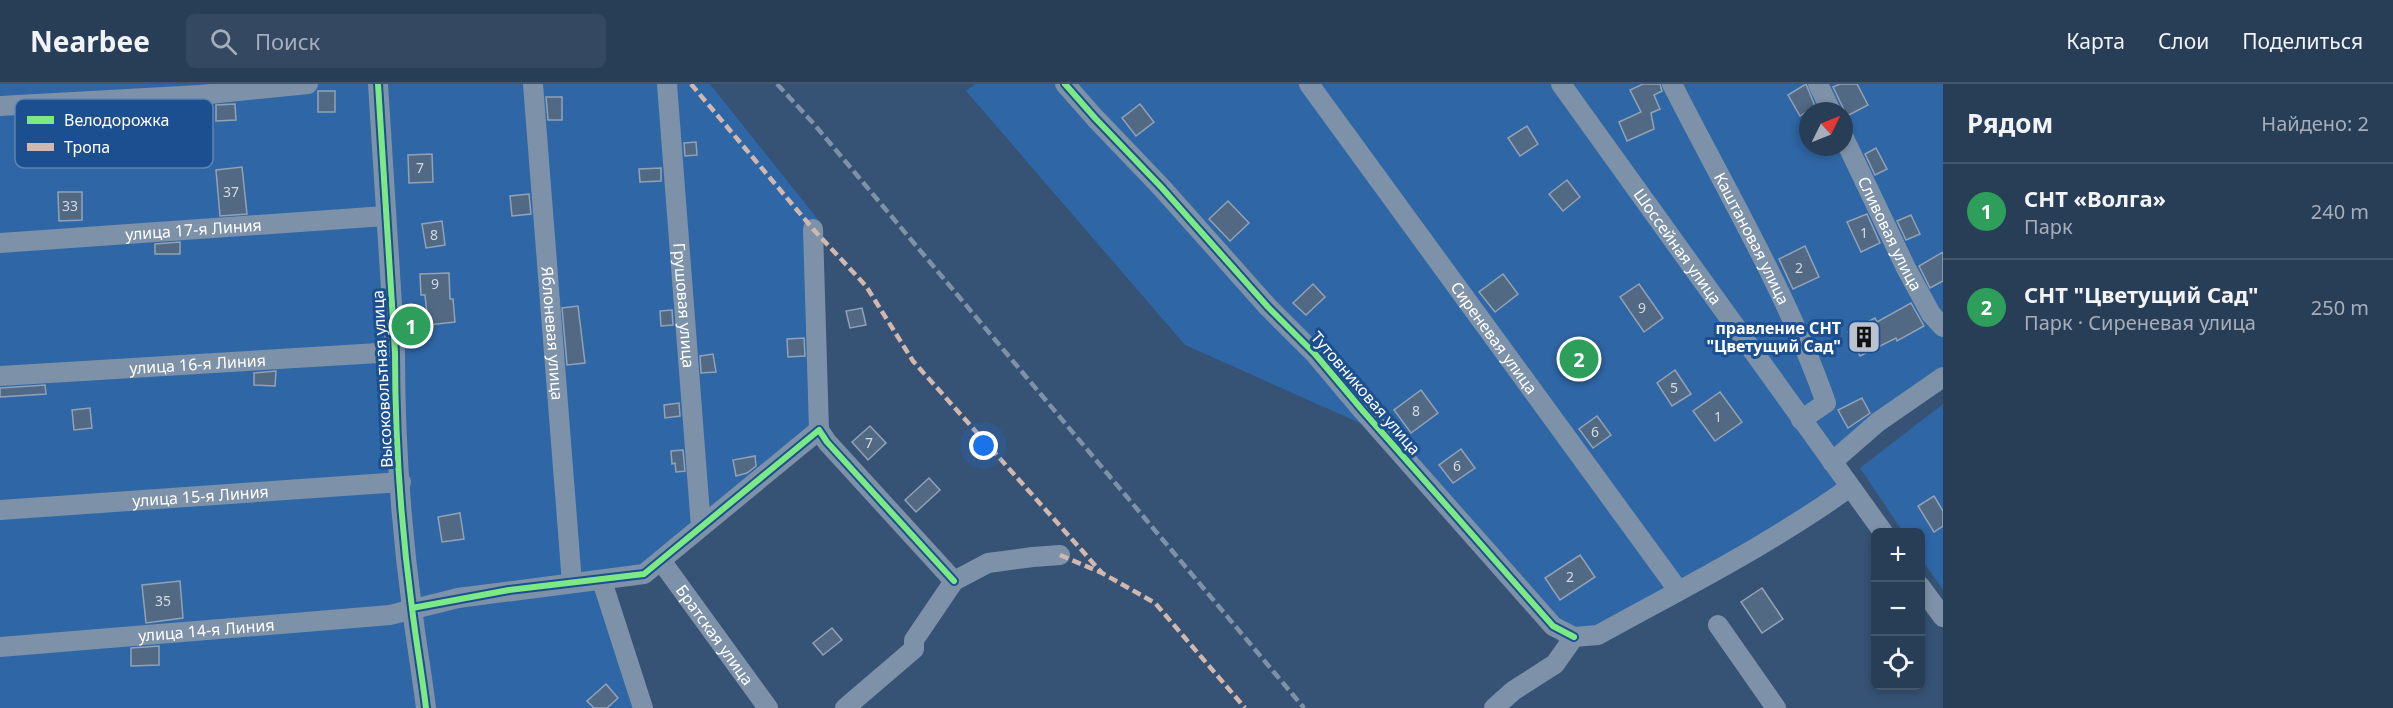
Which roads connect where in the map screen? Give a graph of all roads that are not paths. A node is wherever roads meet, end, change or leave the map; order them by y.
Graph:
1 (308, 84) edge
2 (378, 84) edge
3 (533, 84) edge
4 (667, 84) edge
5 (1065, 84) edge
6 (1309, 84) edge
7 (1561, 84) edge
8 (1672, 84) edge
9 (1818, 84) edge
10 (128, 99) edge
11 (1827, 102) edge
12 (15, 105) edge
13 (0, 106) edge
14 (1853, 156) edge
15 (385, 216) junction
16 (813, 229) dead end
17 (0, 243) edge
18 (1943, 327) edge
19 (395, 352) junction
20 (0, 376) edge
21 (1943, 377) edge
22 (1801, 420) junction
23 (819, 430) junction
24 (1832, 462) junction
25 (401, 482) junction
26 (1854, 492) junction
27 (0, 510) edge
28 (700, 526) junction
29 (1880, 528) edge
30 (1060, 555) dead end
31 (662, 562) junction
32 (954, 580) junction
33 (602, 581) junction
34 (572, 583) junction
35 (1678, 590) junction
36 (1925, 593) edge
37 (412, 608) junction
38 (1943, 616) edge
39 (1718, 625) dead end
40 (1574, 637) junction
41 (0, 647) edge
42 (426, 708) edge
43 (643, 708) edge
44 (768, 708) edge
45 (845, 708) edge
46 (1494, 708) edge
47 (1776, 708) edge

1 - 10 street
2 - 15 street, Высоковольтная улица
3 - 34 street, Яблоневая улица
4 - 28 street, Грушовая улица
5 - 40 street, Тутовниковая улица
6 - 35 street, Сиреневая улица
7 - 22 street, Шоссейная улица
8 - 22 street, Каштановая улица
9 - 11 street
12 - 13 street
14 - 18 street, Сливовая улица
15 - 17 street, улица 17-я Линия
15 - 19 street, Высоковольтная улица
16 - 23 street
19 - 20 street, улица 16-я Линия
19 - 25 street, Высоковольтная улица
21 - 24 street
22 - 24 street, Шоссейная улица
23 - 28 street, улица 14-я Линия
23 - 32 street
24 - 26 street, Шоссейная улица
25 - 27 street, улица 15-я Линия
25 - 37 street, Высоковольтная улица
26 - 29 street, Шоссейная улица
26 - 35 street
28 - 31 street, улица 14-я Линия
30 - 32 street
31 - 33 street, улица 14-я Линия
31 - 44 street, Братская улица
32 - 45 street
33 - 34 street, улица 14-я Линия
33 - 43 street
34 - 37 street, улица 14-я Линия
35 - 40 street
36 - 38 street
37 - 41 street, улица 14-я Линия
37 - 42 street, Высоковольтная улица
39 - 47 street
40 - 46 street

